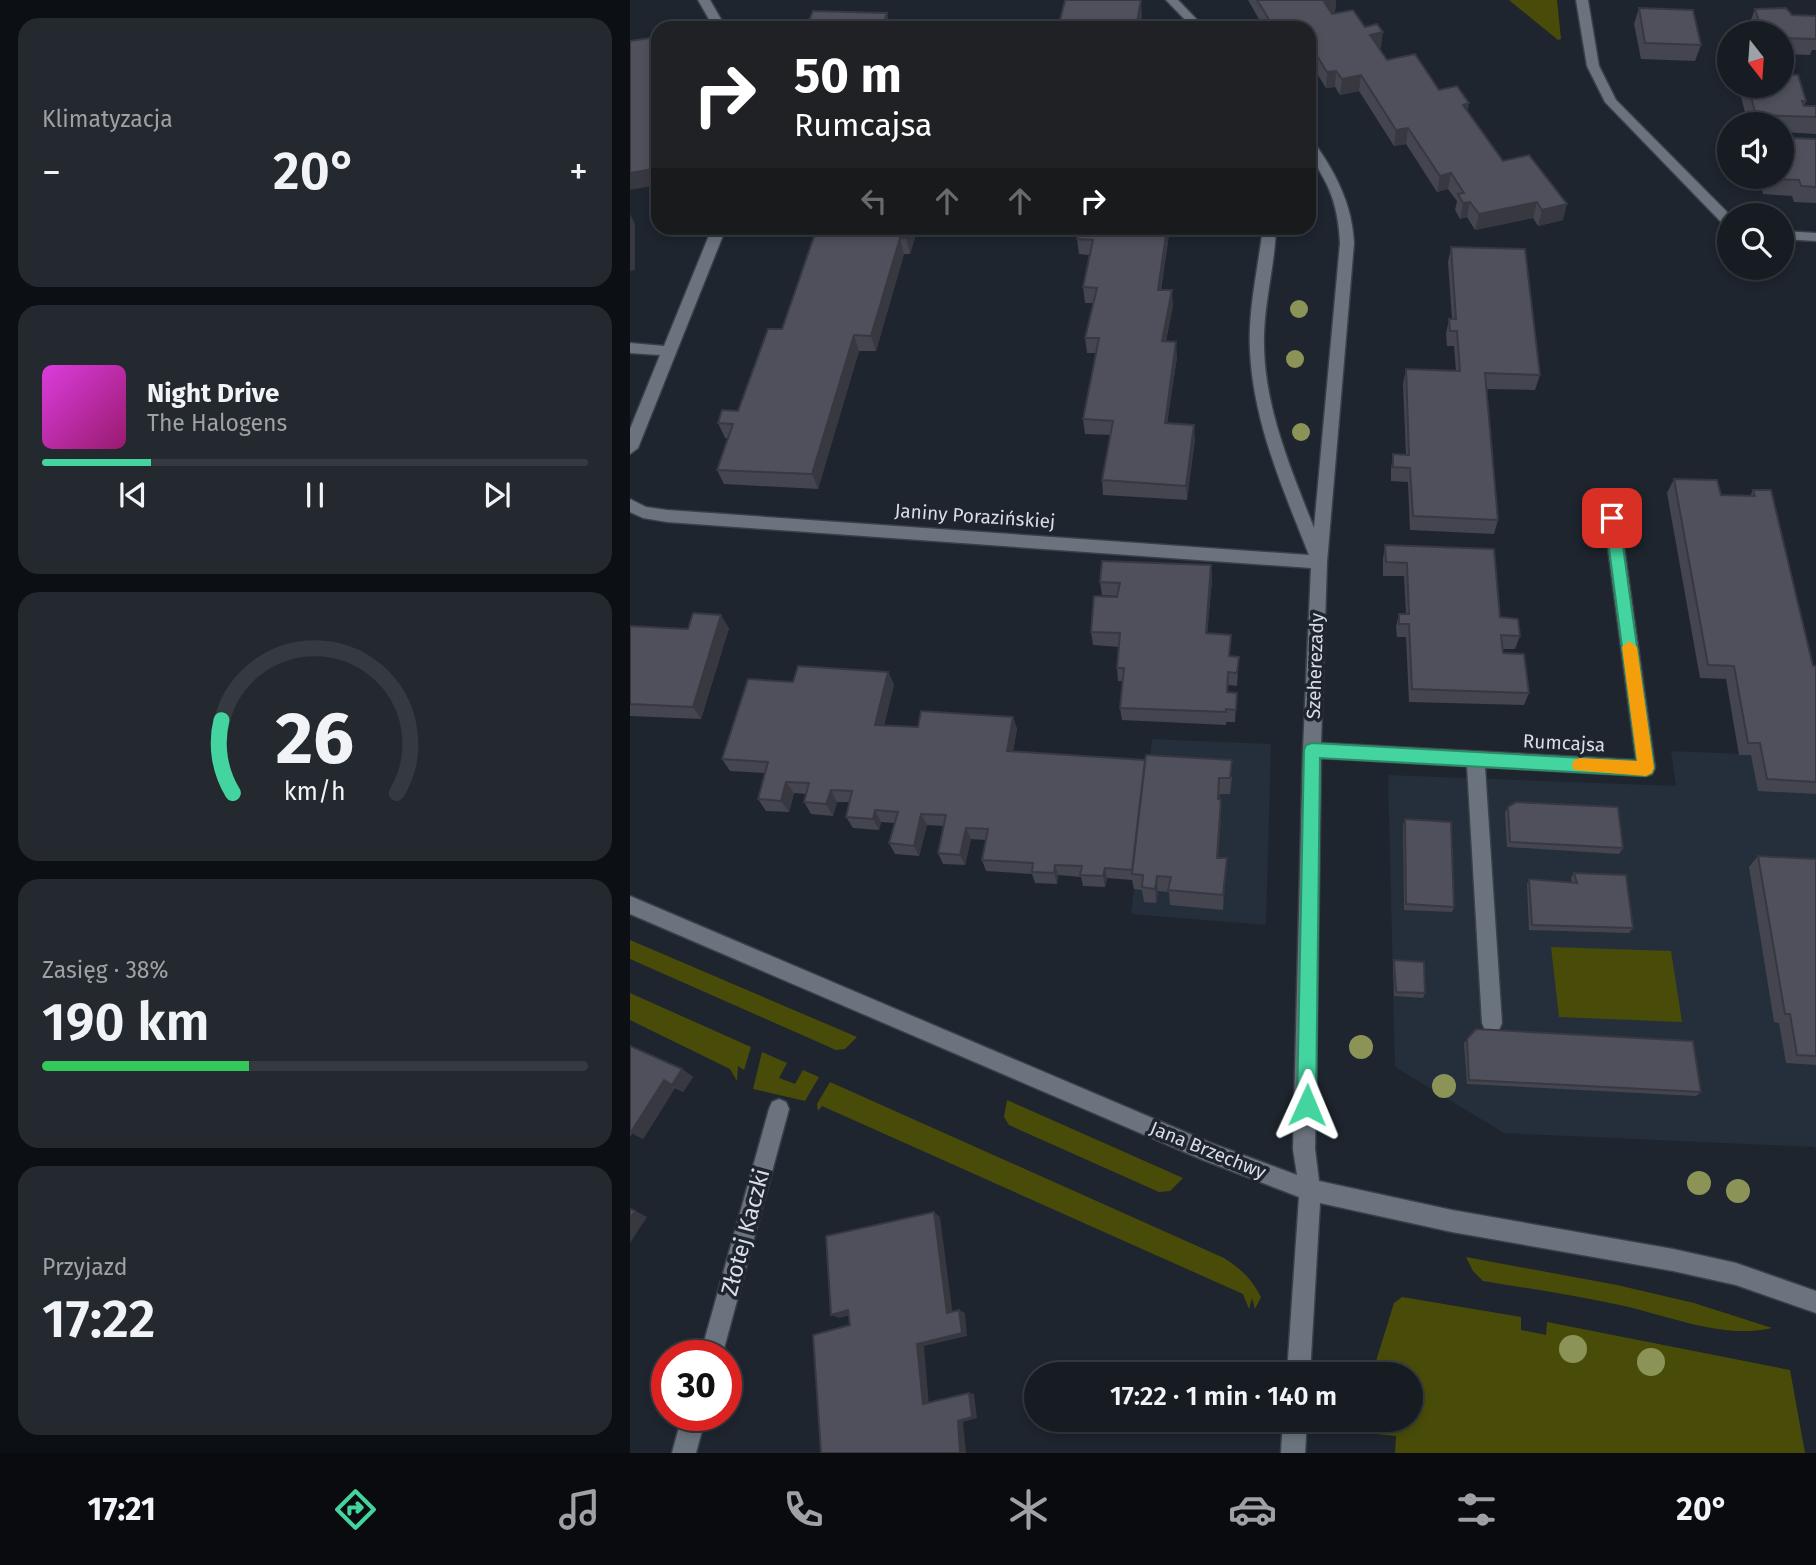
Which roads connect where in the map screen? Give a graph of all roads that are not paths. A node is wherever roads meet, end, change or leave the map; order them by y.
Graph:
1 (704, 0) edge
2 (1172, 0) edge
3 (1582, 0) edge
4 (716, 21) edge
5 (1192, 21) edge
6 (1316, 153) edge
7 (1717, 210) edge
8 (716, 235) edge
9 (1269, 235) edge
10 (1794, 236) edge
11 (1816, 237) edge
12 (630, 348) edge
13 (669, 351) junction
14 (630, 448) edge
15 (630, 505) edge
16 (1612, 518) dead end
17 (1319, 562) junction
18 (1312, 750) junction
19 (1476, 760) junction
20 (630, 905) edge
21 (1492, 1023) dead end
22 (779, 1109) dead end
23 (1310, 1191) junction
24 (1816, 1302) edge
25 (715, 1340) edge
26 (1299, 1362) edge
27 (690, 1431) edge
28 (1294, 1432) edge
29 (684, 1453) edge
30 (1293, 1453) edge

1 - 4 street
2 - 5 street
3 - 7 street
6 - 17 street, Szeherezady
8 - 13 street
9 - 17 street, Szeherezady
10 - 11 street
12 - 13 street
13 - 14 street
15 - 17 street, Janiny Porazińskiej
16 - 19 street, Rumcajsa
17 - 18 street, Szeherezady
18 - 19 street, Rumcajsa
18 - 23 street, Szeherezady
19 - 21 street
20 - 23 street, Jana Brzechwy
22 - 25 street, Złotej Kaczki
23 - 24 street, Jana Brzechwy
23 - 26 street, Szeherezady
27 - 29 street
28 - 30 street

